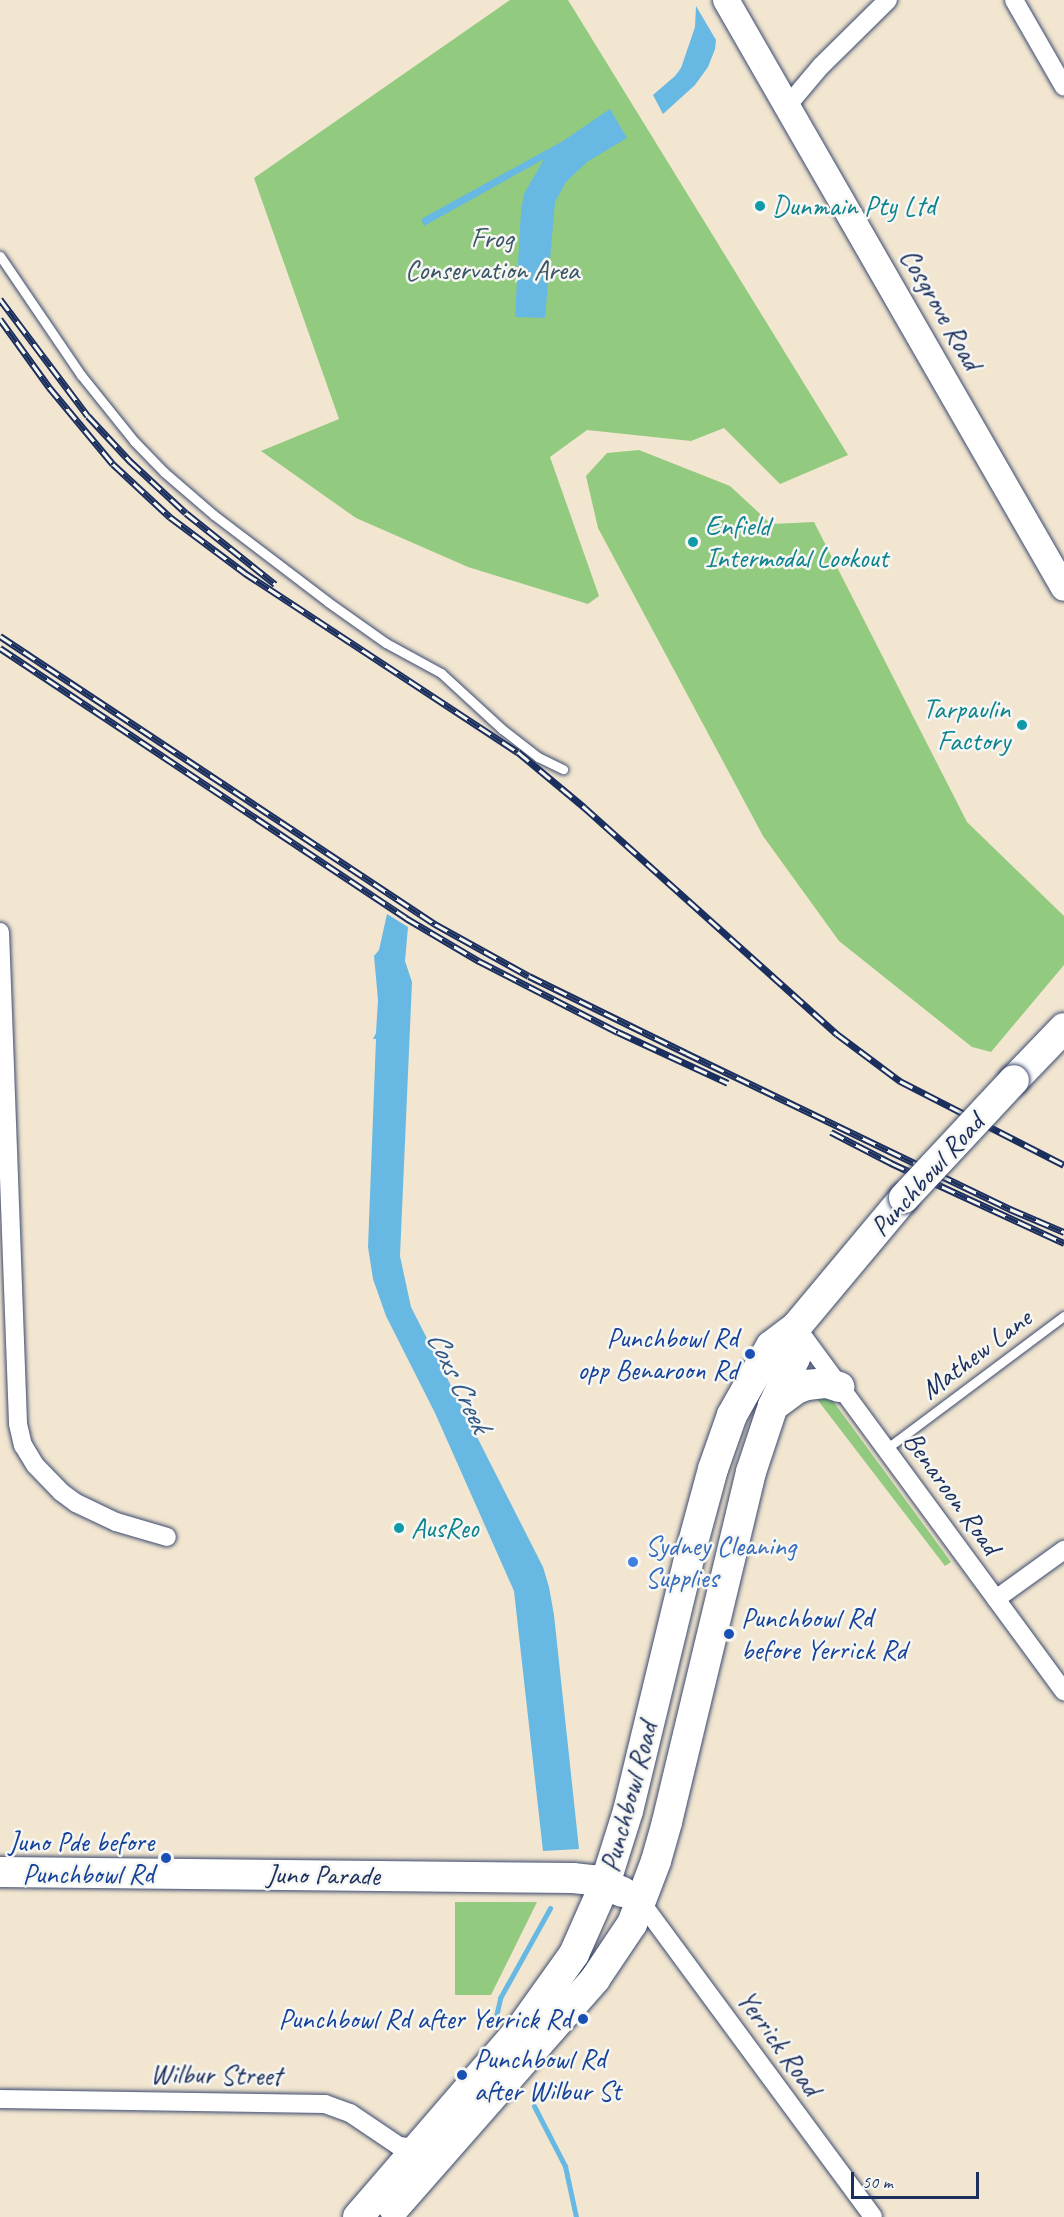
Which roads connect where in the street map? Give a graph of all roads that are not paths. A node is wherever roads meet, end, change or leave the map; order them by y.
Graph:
1 (726, 0) edge
2 (888, 0) edge
3 (1014, 0) edge
4 (1064, 87) edge
5 (788, 105) junction
6 (0, 256) edge
7 (1064, 588) edge
8 (563, 769) dead end
9 (0, 932) edge
10 (1064, 1028) edge
11 (1064, 1316) edge
12 (796, 1327) junction
13 (839, 1387) junction
14 (773, 1406) junction
15 (886, 1449) junction
16 (167, 1537) dead end
17 (1064, 1550) edge
18 (996, 1599) junction
19 (1064, 1692) edge
20 (0, 1872) edge
21 (605, 1884) junction
22 (641, 1902) junction
23 (0, 2099) edge
24 (419, 2148) junction
25 (358, 2217) edge
26 (386, 2217) edge
27 (873, 2217) edge

1 - 5 main road, Cosgrove Road
2 - 5 street
3 - 4 street
5 - 7 main road, Cosgrove Road
6 - 8 lane
9 - 16 street
10 - 12 main road, Punchbowl Road, bridge
11 - 15 lane, Mathew Lane
12 - 13 street, Benaroon Road
12 - 14 main road, Punchbowl Road
12 - 21 main road, Punchbowl Road
13 - 14 main road
13 - 15 street, Benaroon Road
14 - 22 main road, Punchbowl Road
15 - 18 street, Benaroon Road
17 - 18 street
18 - 19 street, Benaroon Road
20 - 21 main road, Juno Parade
21 - 22 main road, Juno Parade
21 - 24 main road, Punchbowl Road
22 - 26 main road, Punchbowl Road
22 - 27 street, Yerrick Road
23 - 24 street, Wilbur Street
24 - 25 main road, Punchbowl Road

